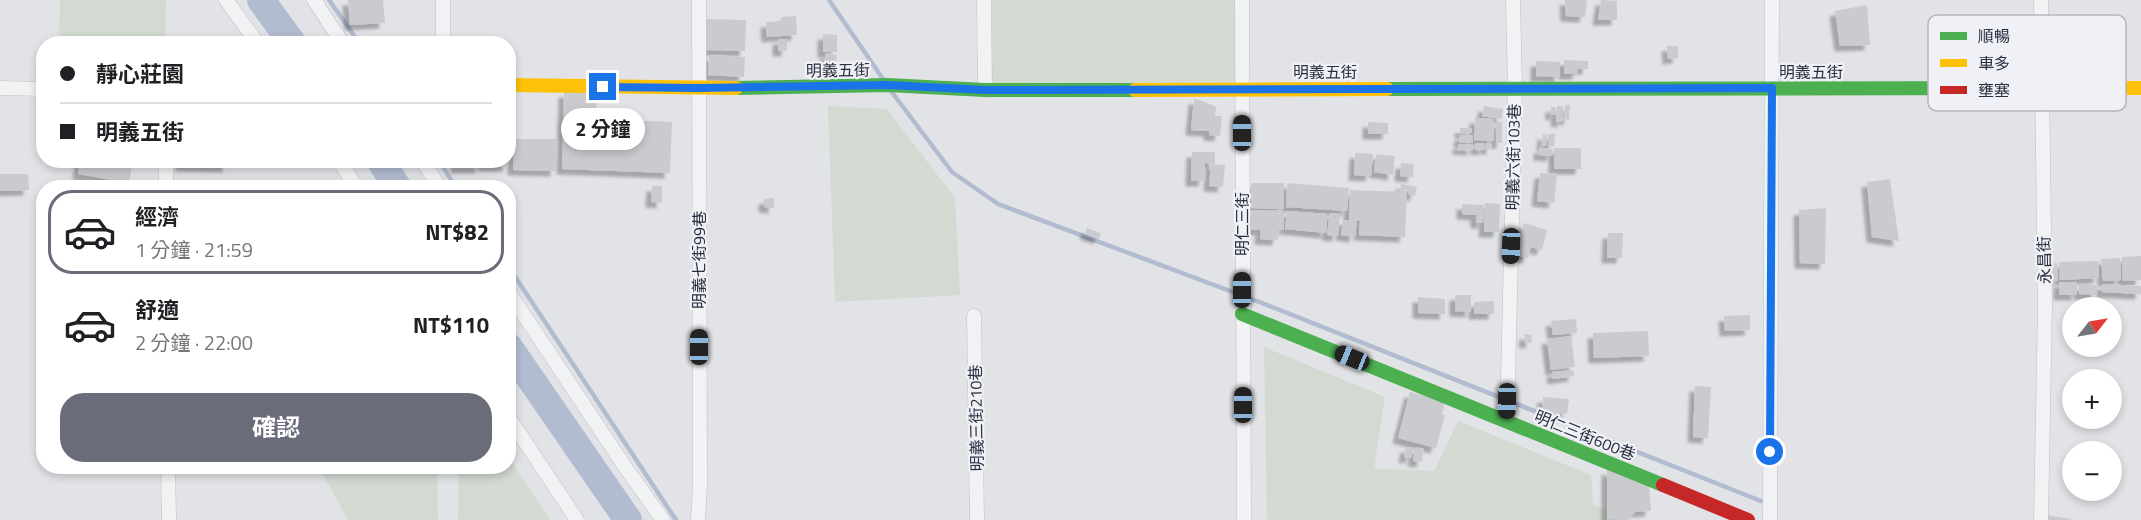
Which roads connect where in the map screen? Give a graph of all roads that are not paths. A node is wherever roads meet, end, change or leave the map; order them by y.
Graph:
1 (226, 0) edge
2 (314, 0) edge
3 (443, 0) edge
4 (699, 0) edge
5 (984, 0) edge
6 (1242, 0) edge
7 (1513, 0) edge
8 (1772, 0) edge
9 (252, 36) edge
10 (338, 36) edge
11 (443, 36) edge
12 (516, 85) edge
13 (1515, 87) junction
14 (0, 88) edge
15 (698, 88) junction
16 (1242, 88) junction
17 (1772, 88) junction
18 (2126, 88) edge
19 (2141, 88) edge
20 (36, 89) edge
21 (1928, 89) edge
22 (985, 90) junction
23 (2041, 111) edge
24 (1242, 302) junction
25 (516, 303) edge
26 (974, 316) dead end
27 (1507, 421) junction
28 (516, 428) edge
29 (168, 474) edge
30 (169, 520) edge
31 (577, 520) edge
32 (663, 520) edge
33 (698, 520) edge
34 (977, 520) edge
35 (1244, 520) edge
36 (1748, 520) edge
37 (1770, 520) edge
38 (2041, 520) edge

1 - 9 street
2 - 10 street
3 - 11 street
4 - 15 street, 明義七街99巷
5 - 22 street
6 - 16 street, 明仁三街
7 - 13 street, 明義六街103巷
8 - 17 street
12 - 15 street, 明義五街
13 - 16 street, 明義五街
13 - 17 street, 明義五街
13 - 27 street, 明義六街103巷
14 - 20 street
15 - 22 street, 明義五街
15 - 33 street, 明義七街99巷
16 - 22 street, 明義五街
16 - 24 street, 明仁三街
17 - 21 street, 明義五街
17 - 37 street
18 - 19 street, 明義五街
23 - 38 street, 永昌街
24 - 27 street, 明仁三街600巷
24 - 35 street, 明仁三街
25 - 32 street
26 - 34 street, 明義三街210巷
27 - 36 street, 明仁三街600巷
28 - 31 street
29 - 30 street

